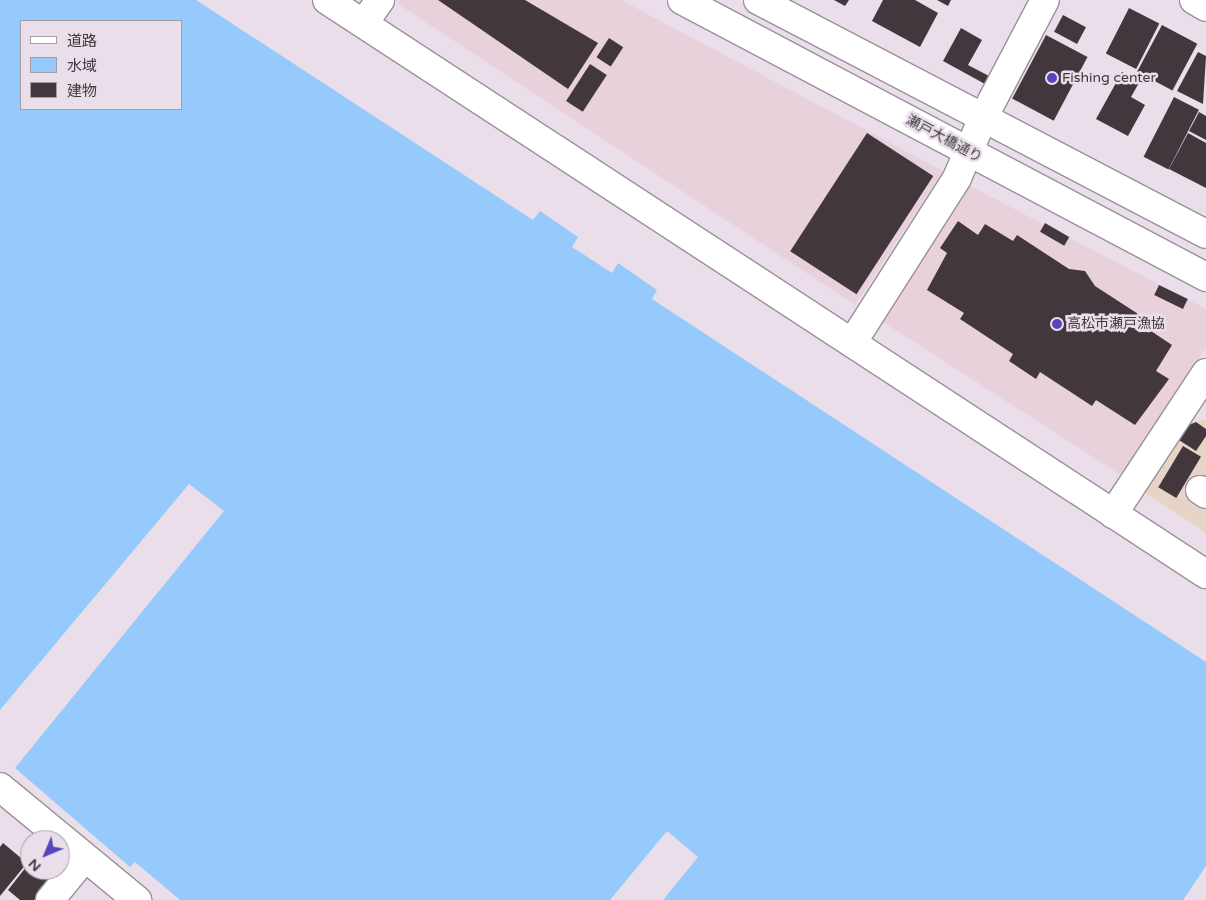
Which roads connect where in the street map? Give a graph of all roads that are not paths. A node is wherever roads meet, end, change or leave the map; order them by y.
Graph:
1 (328, 0) edge
2 (380, 0) edge
3 (682, 0) edge
4 (758, 0) edge
5 (1194, 0) edge
6 (1038, 3) edge
7 (1206, 7) edge
8 (364, 23) junction
9 (983, 118) junction
10 (969, 152) junction
11 (1206, 234) edge
12 (1206, 277) edge
13 (852, 343) junction
14 (1206, 373) edge
15 (1198, 402) edge
16 (1113, 514) junction
17 (1206, 574) edge
18 (0, 787) edge
19 (86, 857) junction
20 (50, 900) edge
21 (137, 900) edge

1 - 8 street
2 - 8 street
3 - 10 street, 瀬戸大橋通り
4 - 9 street
5 - 7 street
6 - 9 street
8 - 13 street
9 - 10 street
9 - 11 street
10 - 12 street, 瀬戸大橋通り
10 - 13 street
13 - 16 street
14 - 15 street
15 - 16 street
16 - 17 street
18 - 19 street
19 - 20 street
19 - 21 street

